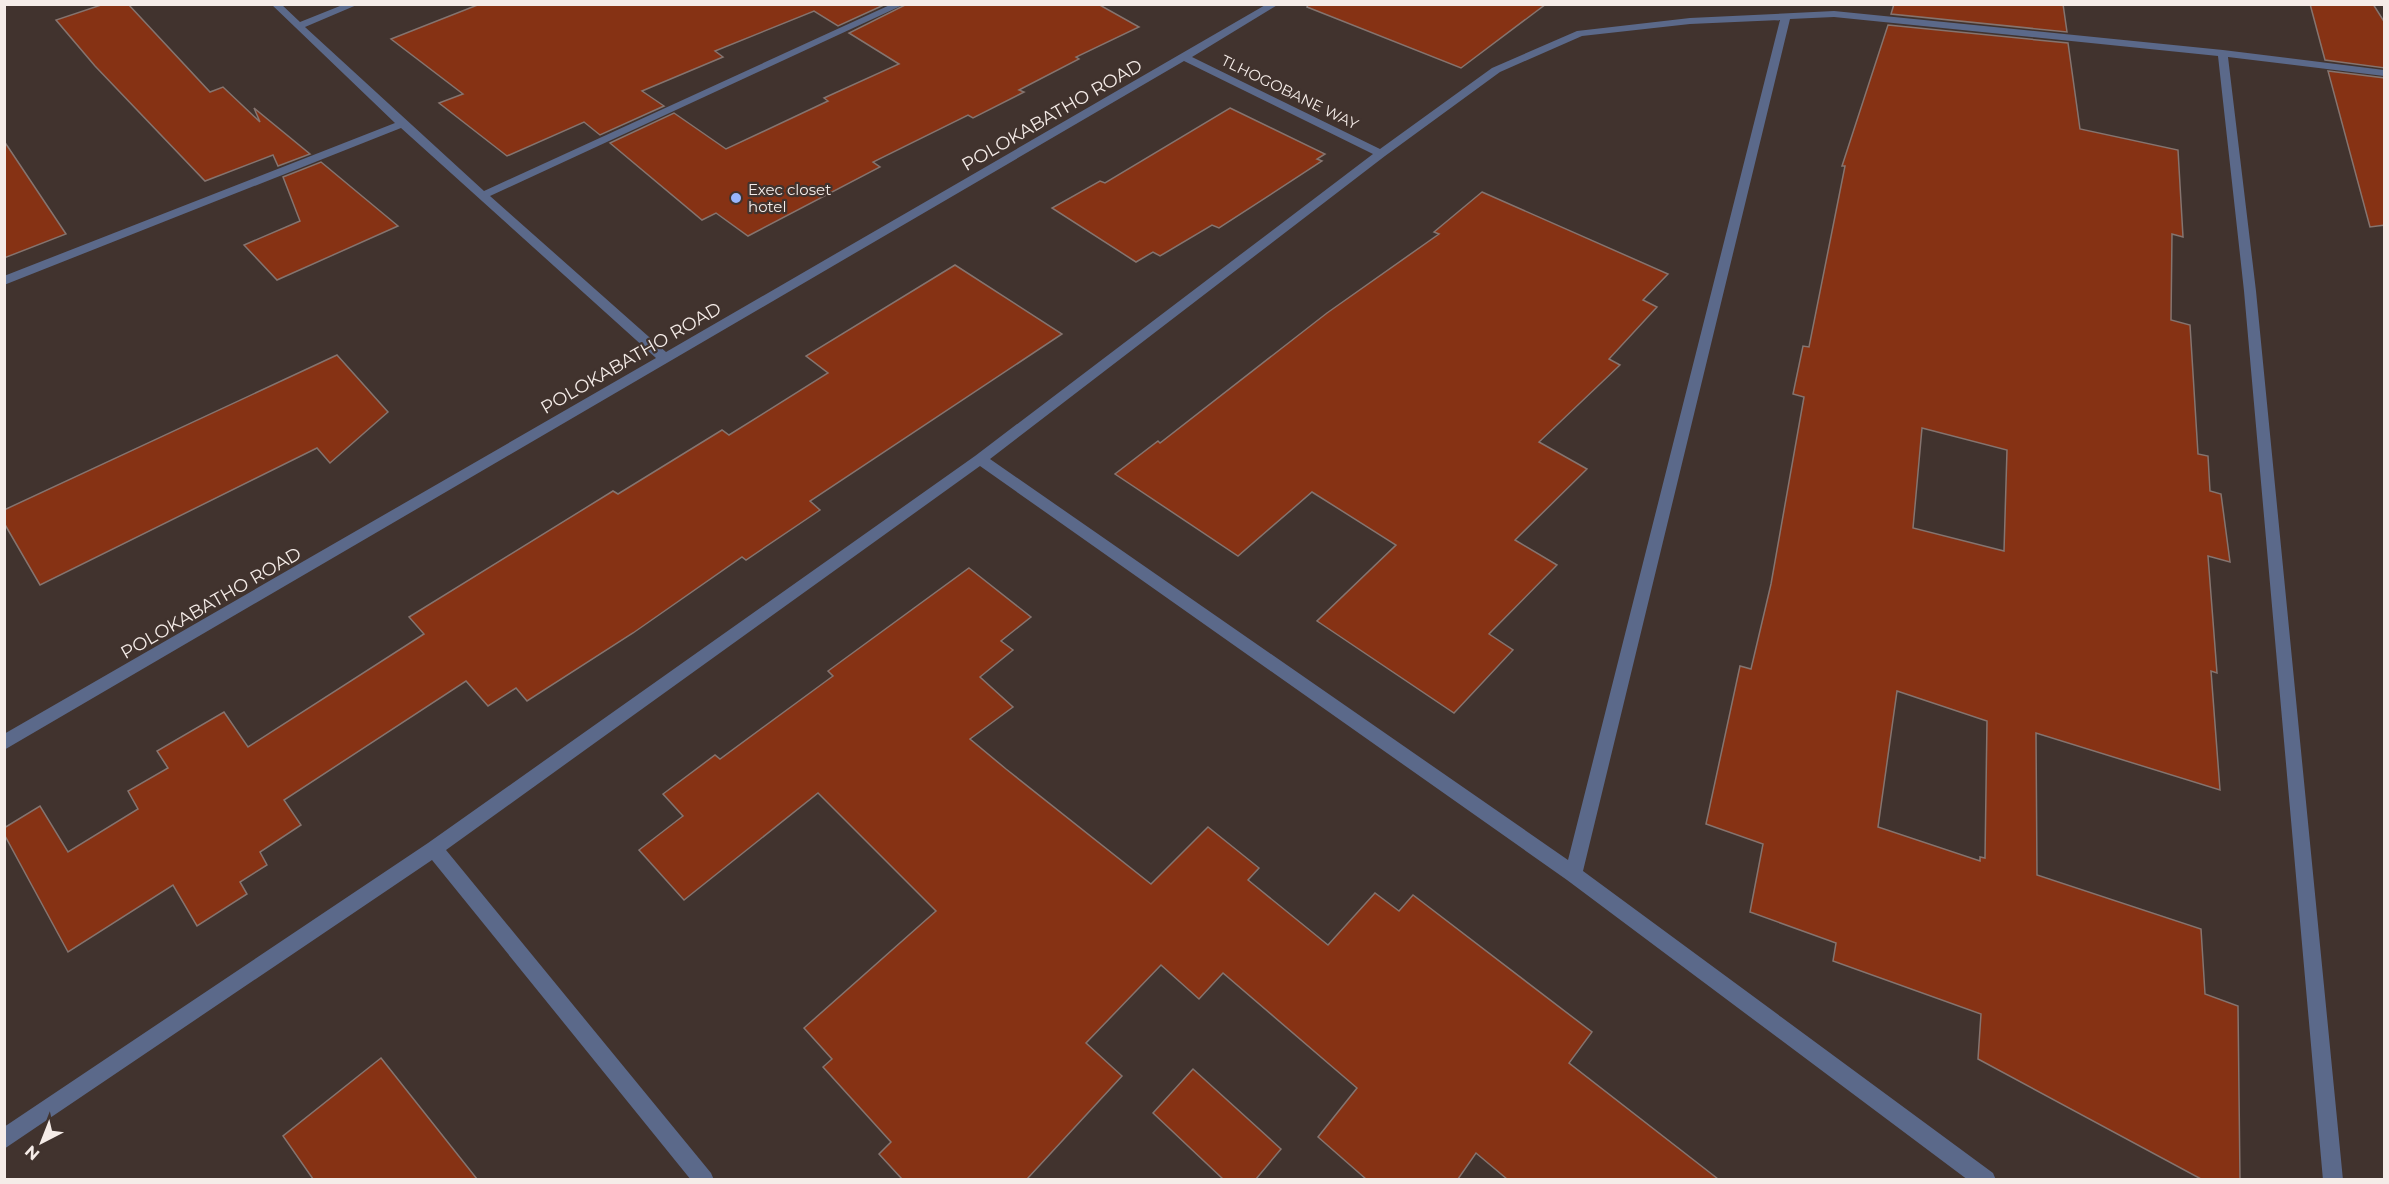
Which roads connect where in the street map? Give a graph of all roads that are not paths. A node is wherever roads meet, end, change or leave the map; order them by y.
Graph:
1 (275, 4) edge
2 (355, 4) edge
3 (901, 4) edge
4 (1275, 4) edge
5 (1786, 16) junction
6 (299, 26) junction
7 (2223, 52) junction
8 (1186, 58) junction
9 (2385, 73) edge
10 (402, 124) junction
11 (1381, 154) junction
12 (483, 195) junction
13 (4, 281) edge
14 (666, 359) junction
15 (980, 459) junction
16 (4, 743) edge
17 (434, 849) junction
18 (1573, 874) junction
19 (4, 1138) edge
20 (704, 1179) edge
21 (1986, 1179) edge
22 (2333, 1179) edge

1 - 6 street
2 - 6 street
3 - 12 street
4 - 8 street, POLOKABATHO ROAD
5 - 7 street
5 - 11 street
5 - 18 street
6 - 10 street
7 - 9 street
7 - 22 street
8 - 11 street, TLHOGOBANE WAY
8 - 14 street, POLOKABATHO ROAD
10 - 12 street
10 - 13 street
11 - 15 street
12 - 14 street
14 - 16 street, POLOKABATHO ROAD
15 - 17 street
15 - 18 street
17 - 19 street
17 - 20 street
18 - 21 street

